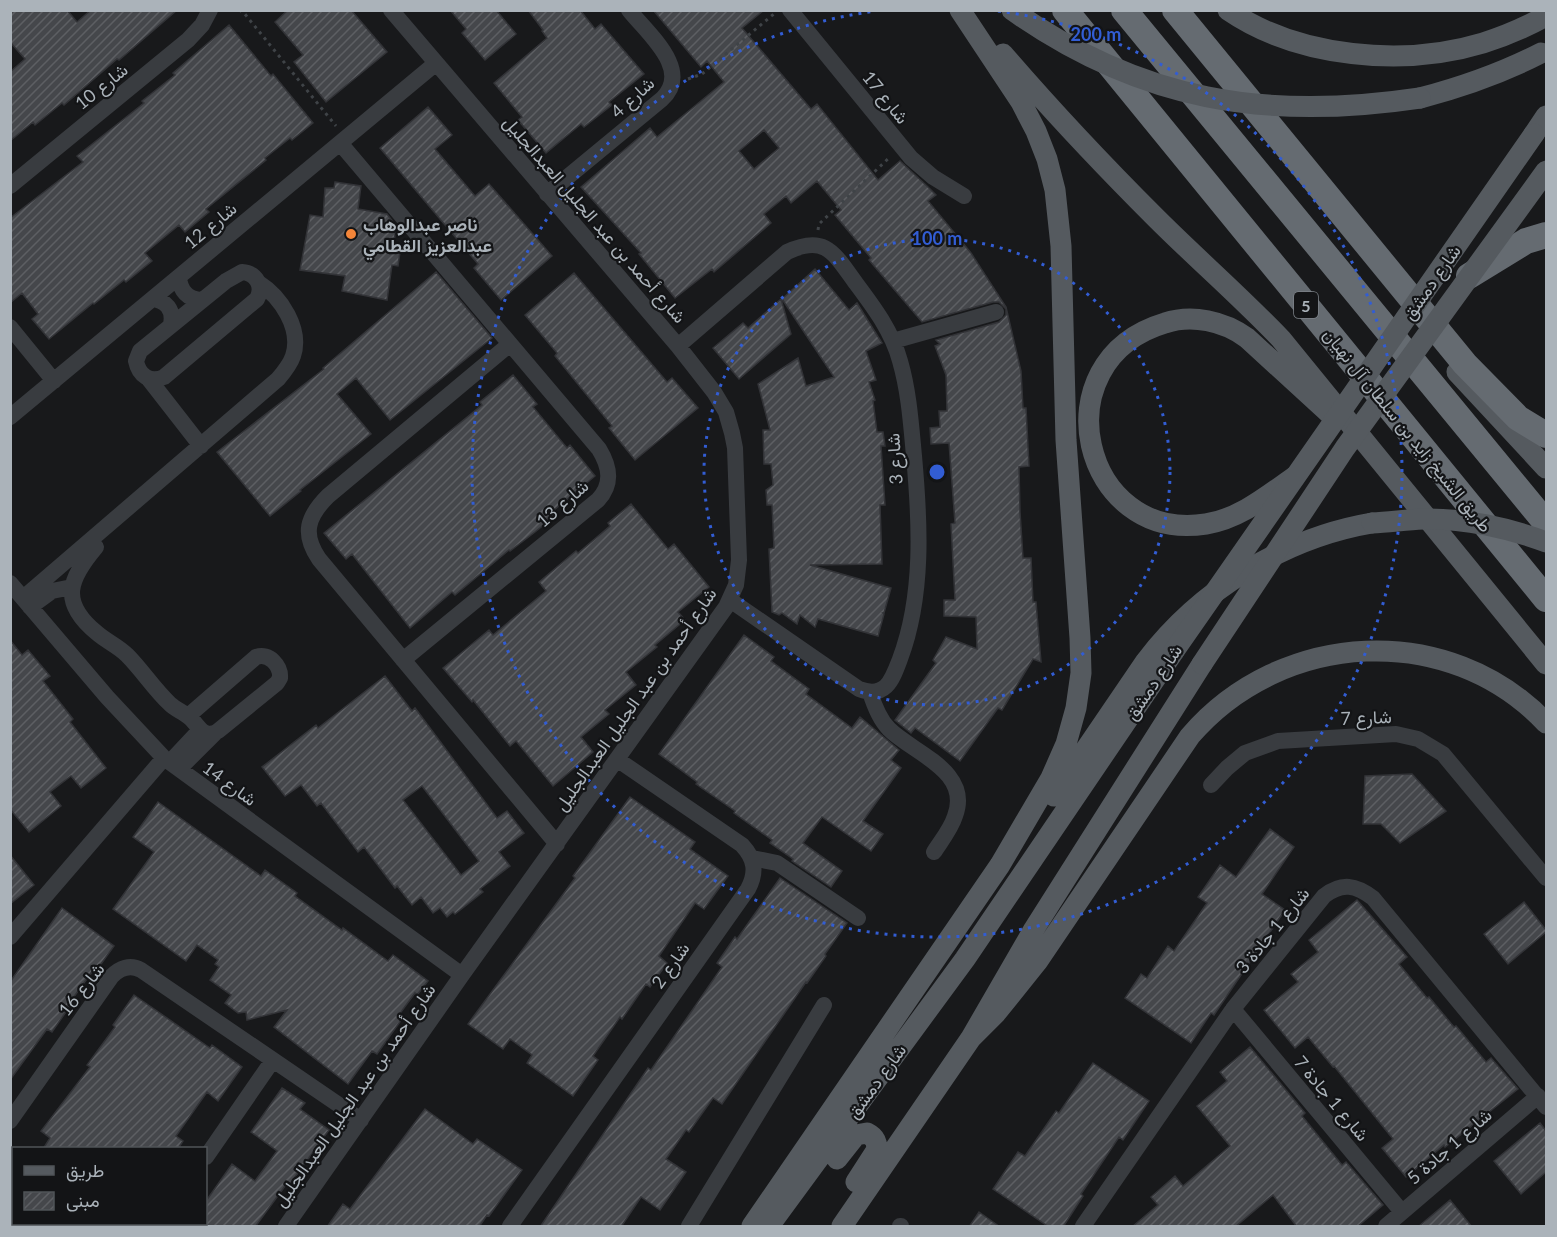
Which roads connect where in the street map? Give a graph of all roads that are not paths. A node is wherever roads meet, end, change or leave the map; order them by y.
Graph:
1 (210, 10) edge
2 (391, 10) edge
3 (628, 10) edge
4 (790, 10) edge
5 (960, 10) edge
6 (965, 10) edge
7 (1012, 10) edge
8 (1065, 10) edge
9 (1124, 10) edge
10 (1175, 10) edge
11 (1228, 10) edge
12 (1546, 16) edge
13 (1541, 53) dead end
14 (435, 64) junction
15 (1546, 116) edge
16 (1276, 132) junction
17 (343, 140) junction
18 (1546, 171) edge
19 (10, 186) edge
20 (547, 194) junction
21 (964, 196) dead end
22 (1536, 238) edge
23 (1469, 276) junction
24 (179, 277) junction
25 (259, 283) junction
26 (152, 299) junction
27 (201, 300) junction
28 (996, 312) dead end
29 (171, 324) junction
30 (10, 327) edge
31 (893, 340) junction
32 (510, 344) junction
33 (678, 346) junction
34 (148, 378) junction
35 (54, 381) junction
36 (10, 417) edge
37 (1546, 435) edge
38 (201, 446) junction
39 (1387, 467) junction
40 (1546, 468) edge
41 (1294, 477) junction
42 (1546, 523) edge
43 (1546, 542) edge
44 (96, 547) dead end
45 (10, 583) edge
46 (72, 593) junction
47 (1546, 599) edge
48 (730, 600) junction
49 (30, 606) junction
50 (404, 660) junction
51 (1546, 664) edge
52 (870, 692) junction
53 (188, 716) junction
54 (1546, 723) edge
55 (208, 732) junction
56 (618, 760) junction
57 (171, 763) junction
58 (1211, 784) dead end
59 (557, 844) junction
60 (934, 852) dead end
61 (752, 858) junction
62 (1000, 865) junction
63 (1546, 878) edge
64 (858, 918) dead end
65 (10, 937) edge
66 (462, 975) junction
67 (824, 1005) dead end
68 (1233, 1010) junction
69 (971, 1038) junction
70 (273, 1060) junction
71 (1542, 1101) edge
72 (361, 1119) junction
73 (10, 1121) edge
74 (207, 1156) edge
75 (1402, 1212) junction
76 (286, 1227) edge
77 (510, 1227) edge
78 (689, 1227) edge
79 (752, 1227) edge
80 (769, 1227) edge
81 (786, 1227) edge
82 (840, 1227) edge
83 (1083, 1227) edge
84 (1386, 1227) edge

1 - 19 street, شارع 10
2 - 14 street, شارع أحمد بن عبد الجليل العبدالجليل
3 - 20 street, شارع 4
4 - 21 street, شارع 17
5 - 62 main road
6 - 39 main road
7 - 13 main road, bridge
8 - 47 highway, طريق الشيخ زايد بن سلطان آل نهيان / 5
9 - 42 highway
10 - 16 highway
11 - 12 main road
14 - 17 street, شارع 12
14 - 20 street, شارع أحمد بن عبد الجليل العبدالجليل
15 - 41 main road, شارع دمشق, bridge
16 - 37 highway
16 - 40 main road
17 - 24 street, شارع 12
17 - 32 street, شارع 13
18 - 23 main road, شارع دمشق, bridge
20 - 33 street, شارع أحمد بن عبد الجليل العبدالجليل
22 - 23 highway
23 - 69 main road, شارع دمشق, bridge
24 - 26 street, شارع 12
24 - 27 street
25 - 27 street
25 - 34 street
25 - 38 street
26 - 29 street
26 - 35 street, شارع 12
27 - 29 street
28 - 31 street
29 - 34 street
30 - 35 street
31 - 33 street, شارع 3
31 - 52 street, شارع 3
32 - 50 street
32 - 50 street, شارع 13
33 - 48 street, شارع أحمد بن عبد الجليل العبدالجليل
34 - 38 street
35 - 36 street, شارع 12
38 - 49 street
39 - 41 main road
39 - 51 main road
41 - 80 main road, شارع دمشق, bridge
43 - 62 main road, bridge
44 - 46 street
45 - 49 street, شارع 14
46 - 49 street
46 - 53 street
48 - 52 street
48 - 56 street, شارع أحمد بن عبد الجليل العبدالجليل
49 - 57 street, شارع 14
50 - 59 street
52 - 60 street
53 - 55 street
53 - 55 street
54 - 69 main road
55 - 57 street
56 - 59 street, شارع أحمد بن عبد الجليل العبدالجليل
56 - 61 street
57 - 65 street
57 - 66 street, شارع 14
58 - 63 street, شارع 7
59 - 66 street, شارع أحمد بن عبد الجليل العبدالجليل
61 - 64 street
61 - 77 street, شارع 2
62 - 79 main road
66 - 72 street, شارع أحمد بن عبد الجليل العبدالجليل
67 - 78 street
68 - 71 street, شارع 1 جادة 3
68 - 75 street, شارع 1 جادة 7
68 - 83 street, شارع 1 جادة 3
69 - 82 main road, شارع دمشق
70 - 72 street, شارع 16
70 - 73 street, شارع 16
70 - 74 street
71 - 75 street, شارع 1 جادة 5
72 - 76 street, شارع أحمد بن عبد الجليل العبدالجليل
75 - 84 street, شارع 1 جادة 5
81 - 82 main road

